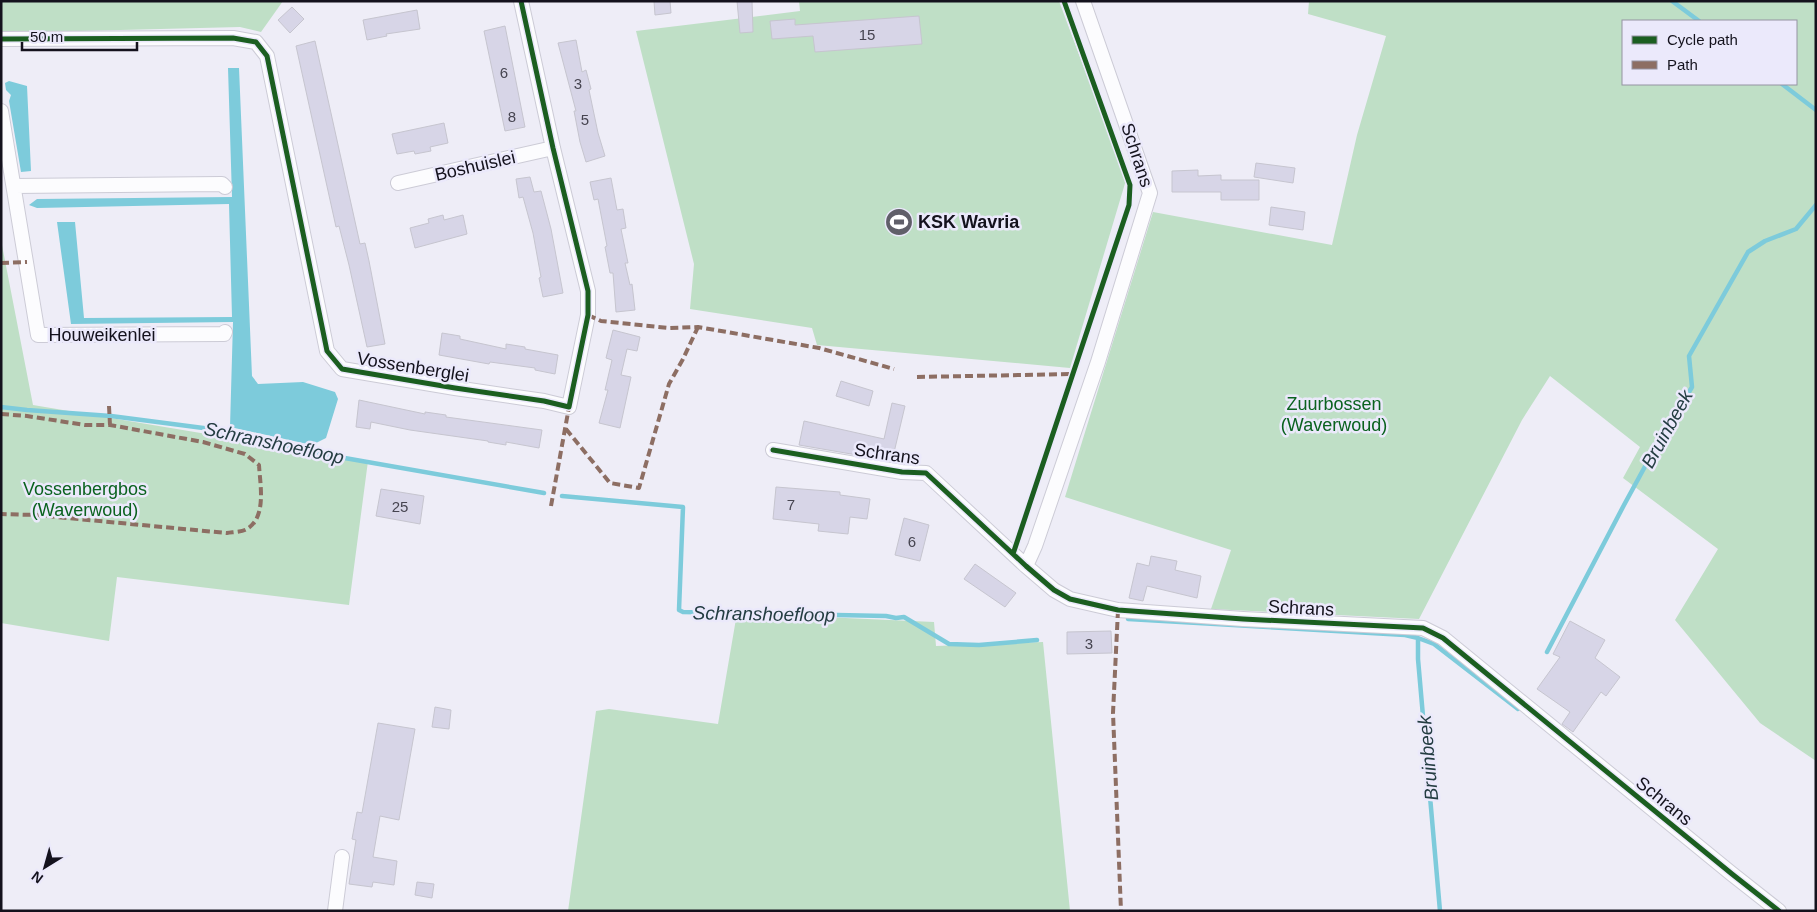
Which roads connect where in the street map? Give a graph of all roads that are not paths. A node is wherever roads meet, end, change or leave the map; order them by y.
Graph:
1 (522, 1) edge
2 (1083, 1) edge
3 (1, 40) edge
4 (1, 111) edge
5 (553, 148) junction
6 (398, 183) dead end
7 (14, 186) junction
8 (225, 187) dead end
9 (225, 332) dead end
10 (773, 450) dead end
11 (1026, 566) junction
12 (342, 857) dead end
13 (335, 911) edge
14 (1779, 911) edge

1 - 5 street, Vossenberglei
2 - 11 street, Schrans
3 - 5 street, Vossenberglei
4 - 7 street, Houweikenlei
5 - 6 street, Boshuislei
7 - 8 street
7 - 9 street, Houweikenlei
10 - 11 street, Schrans
11 - 14 street, Schrans
12 - 13 street

